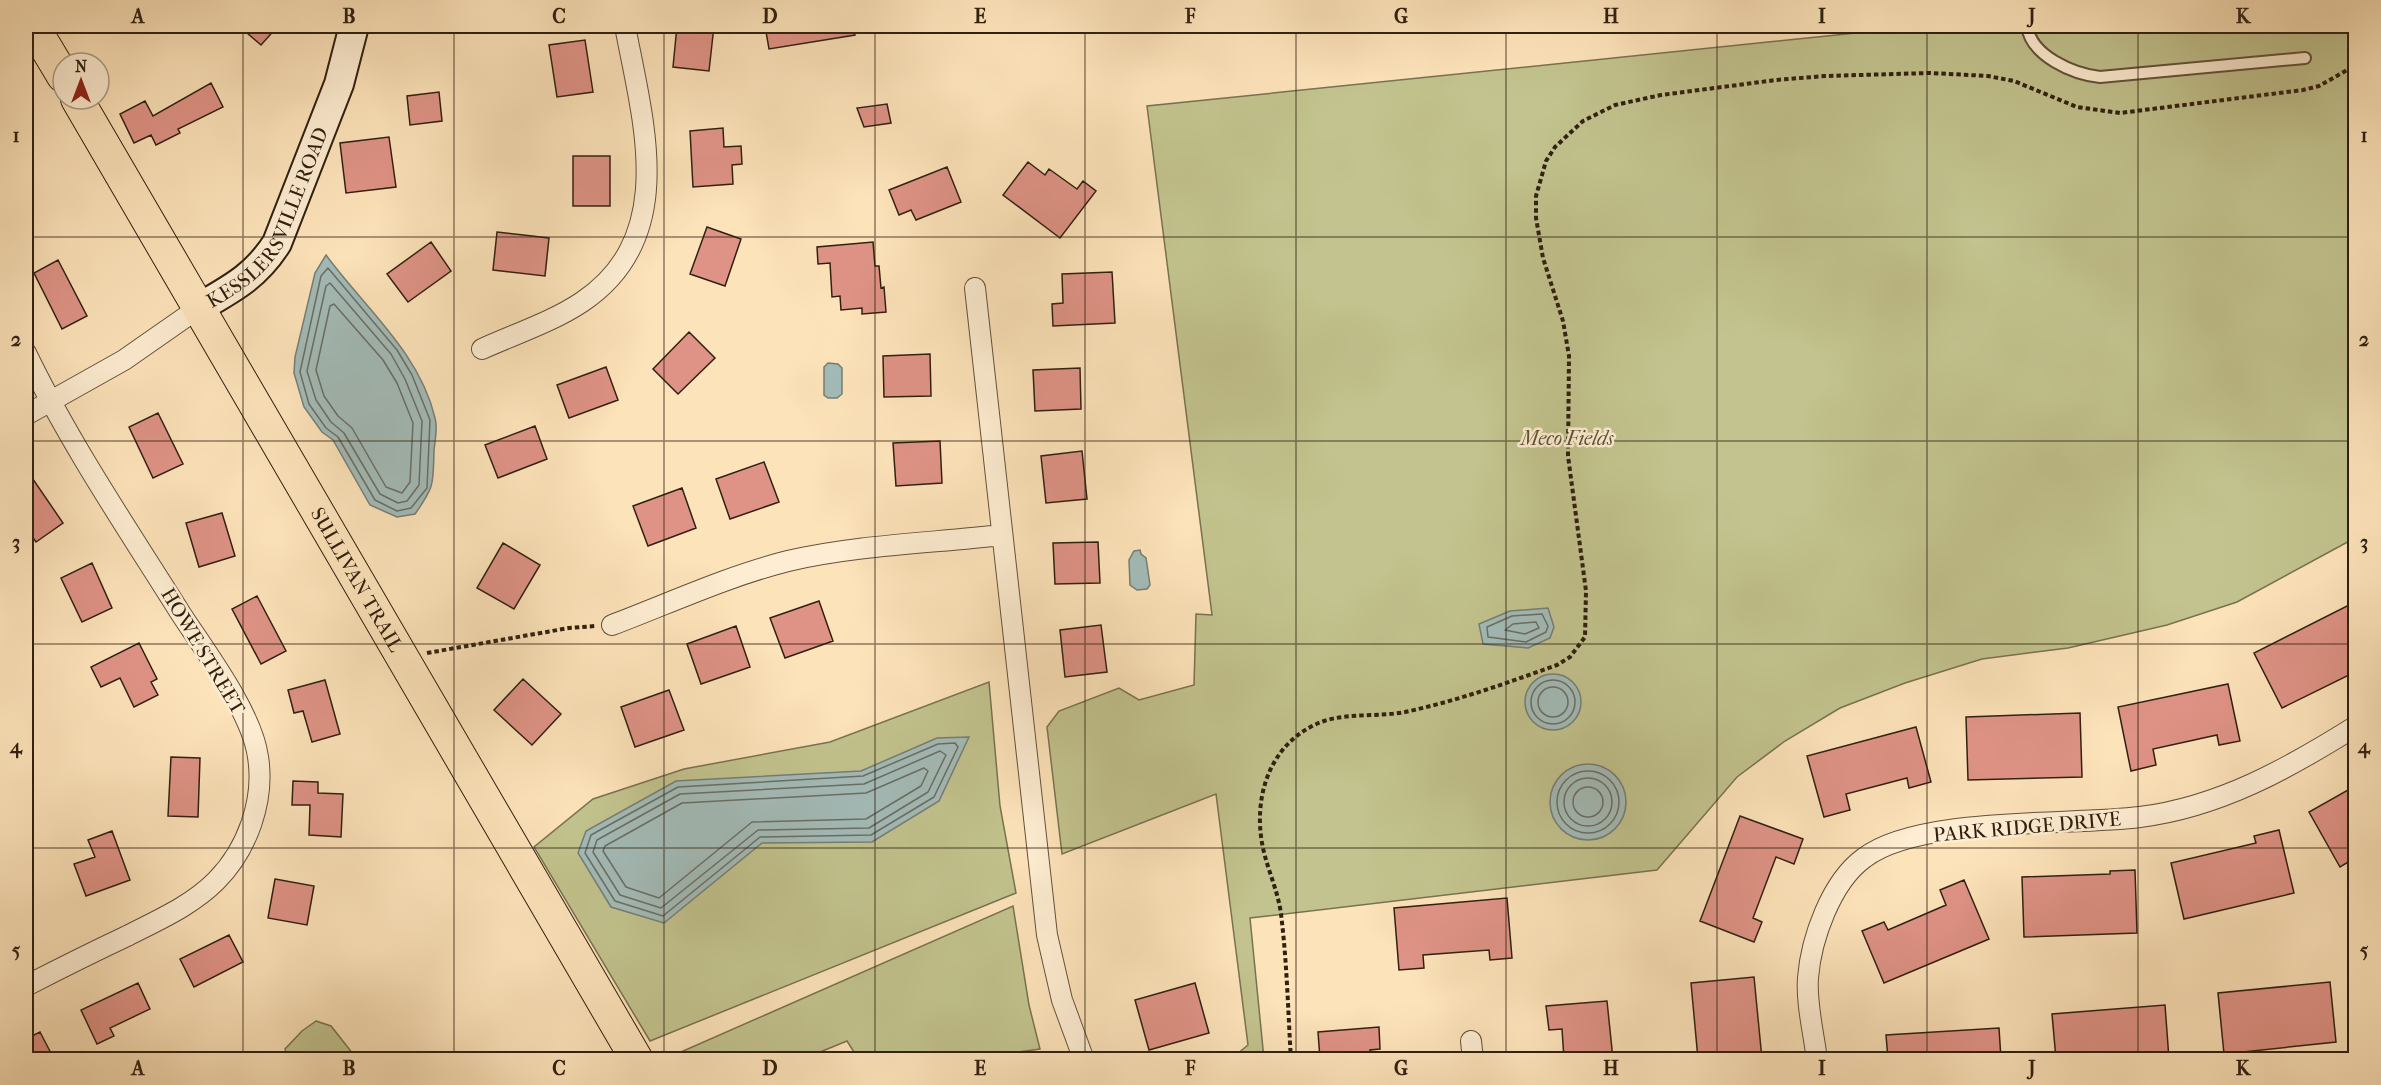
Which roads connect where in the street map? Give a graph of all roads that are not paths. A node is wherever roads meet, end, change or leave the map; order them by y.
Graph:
1 (33, 26) edge
2 (354, 26) edge
3 (625, 26) edge
4 (2027, 26) edge
5 (51, 56) edge
6 (2305, 58) dead end
7 (84, 111) edge
8 (975, 288) dead end
9 (200, 307) junction
10 (482, 349) dead end
11 (26, 353) edge
12 (49, 402) junction
13 (26, 415) edge
14 (1002, 535) junction
15 (612, 625) road end
16 (2355, 726) edge
17 (26, 986) edge
18 (637, 1059) edge
19 (1084, 1059) edge
20 (1817, 1059) edge

1 - 5 main road
2 - 9 main road, KESSLERSVILLE ROAD
3 - 10 street
4 - 6 lane
7 - 9 main road, SULLIVAN TRAIL
8 - 14 street
9 - 12 street, KESSLERSVILLE ROAD
9 - 18 main road, SULLIVAN TRAIL
11 - 12 street, HOWE STREET
12 - 13 street, KESSLERSVILLE ROAD
12 - 17 street, HOWE STREET
14 - 15 street
14 - 19 street
16 - 20 street, PARK RIDGE DRIVE

